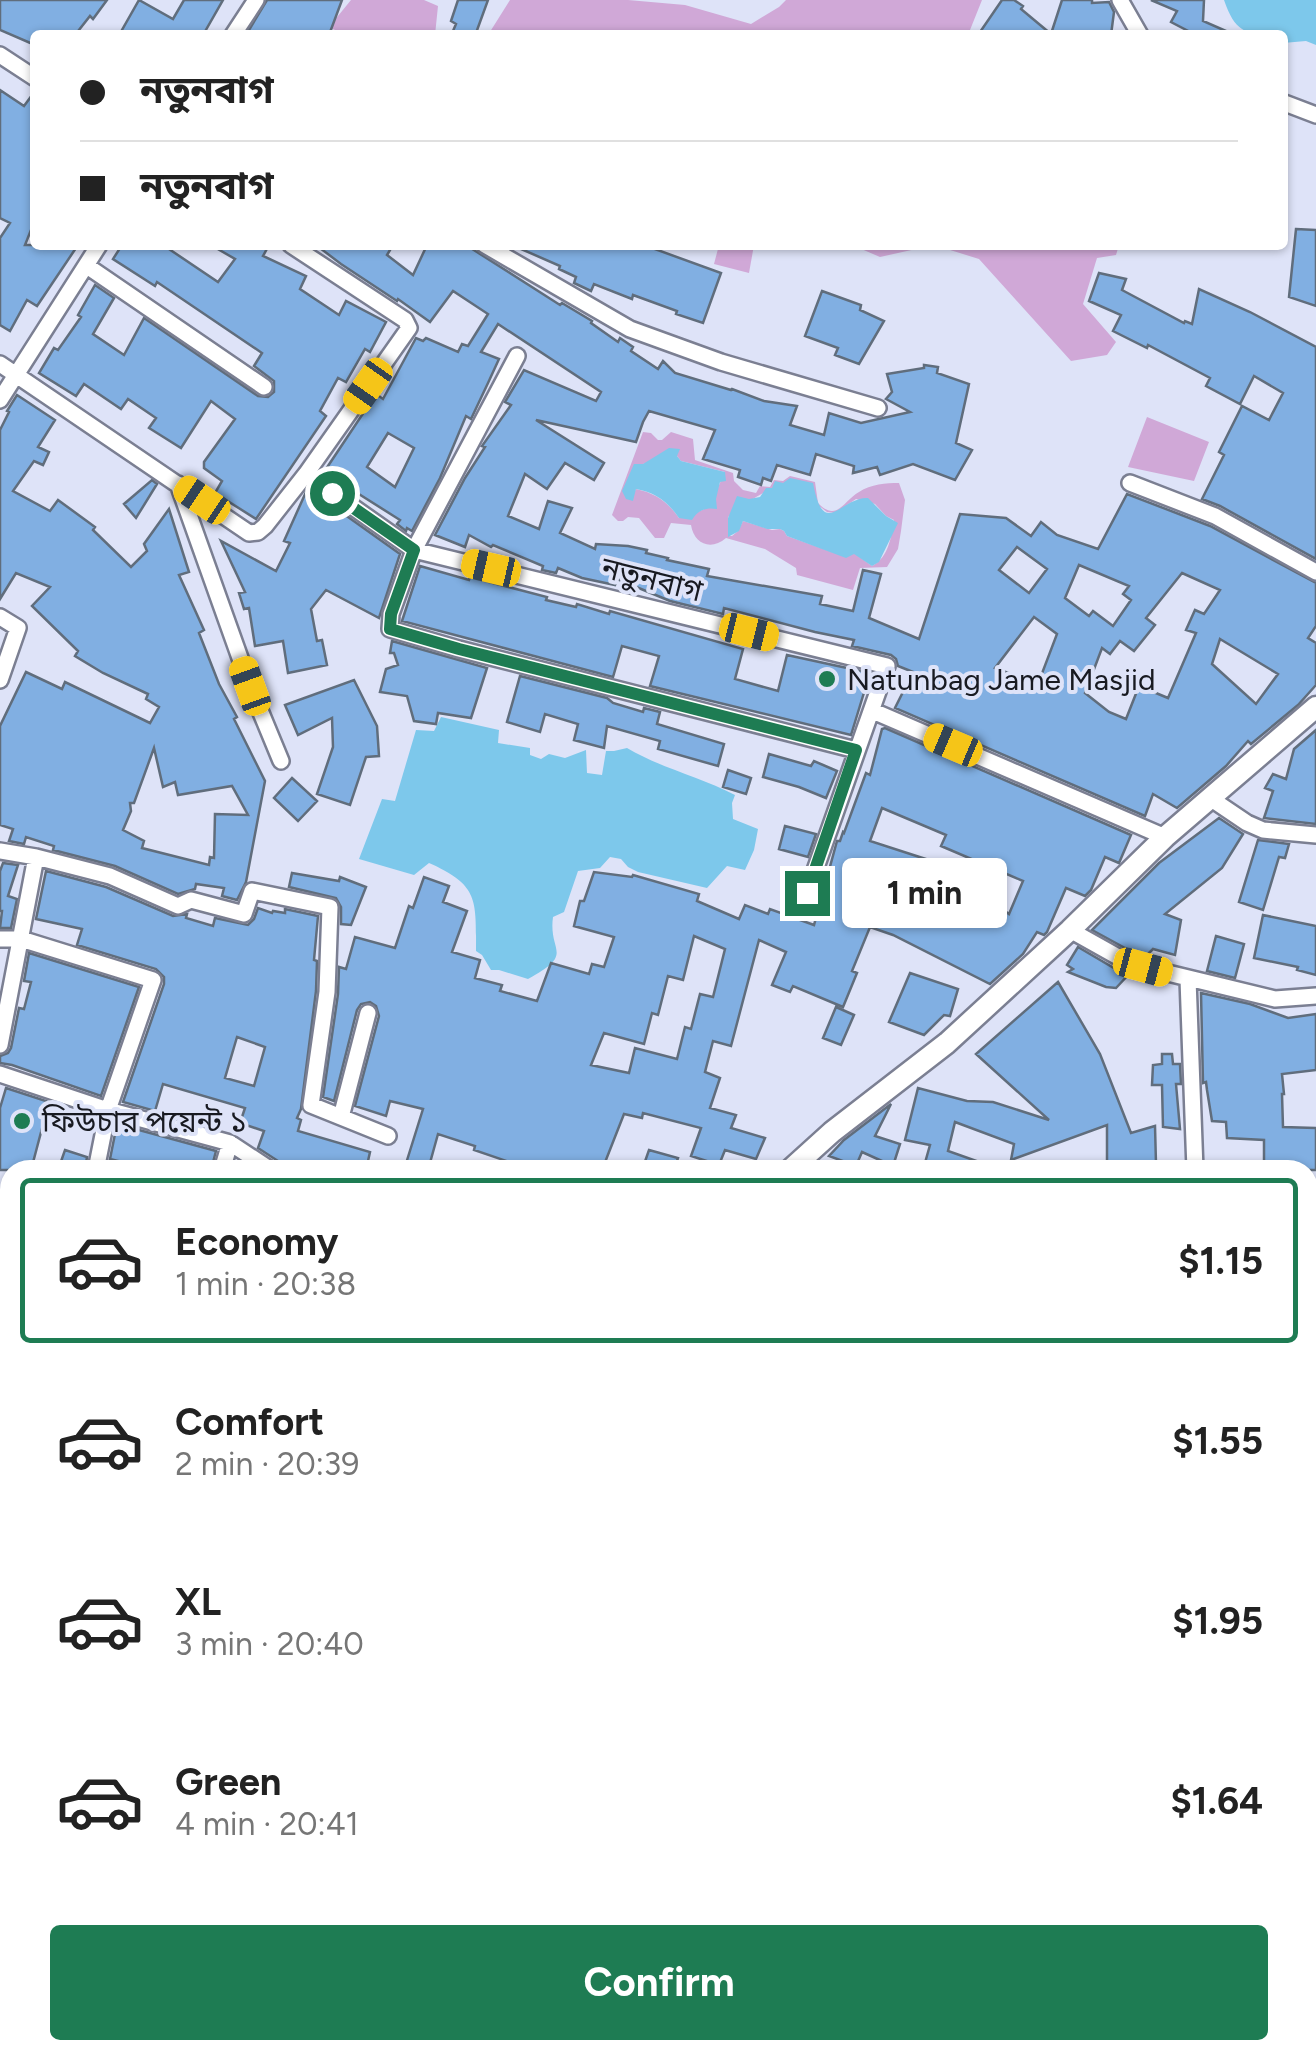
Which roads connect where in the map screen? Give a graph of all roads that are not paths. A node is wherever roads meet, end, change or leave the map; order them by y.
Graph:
1 (256, 0) edge
2 (1120, 0) edge
3 (235, 30) edge
4 (1137, 30) edge
5 (0, 55) edge
6 (30, 75) edge
7 (1288, 104) edge
8 (1316, 115) edge
9 (96, 250) edge
10 (299, 250) edge
11 (493, 250) edge
12 (86, 266) junction
13 (517, 356) dead end
14 (0, 364) edge
15 (16, 374) junction
16 (264, 387) dead end
17 (0, 400) edge
18 (878, 408) dead end
19 (306, 474) junction
20 (1130, 482) dead end
21 (178, 484) junction
22 (414, 550) junction
23 (1316, 572) edge
24 (0, 617) edge
25 (0, 680) edge
26 (1316, 707) edge
27 (872, 711) junction
28 (856, 750) junction
29 (280, 760) dead end
30 (1210, 798) junction
31 (1316, 835) edge
32 (1165, 836) junction
33 (0, 851) edge
34 (36, 857) junction
35 (807, 893) dead end
36 (1070, 930) junction
37 (21, 938) junction
38 (0, 939) edge
39 (1188, 979) junction
40 (1316, 996) edge
41 (368, 1013) dead end
42 (0, 1045) edge
43 (0, 1074) edge
44 (108, 1110) junction
45 (342, 1117) junction
46 (388, 1136) dead end
47 (230, 1143) junction
48 (98, 1160) edge
49 (225, 1160) edge
50 (256, 1160) edge
51 (801, 1160) edge
52 (1196, 1160) edge

1 - 3 street
2 - 4 street
5 - 6 street
7 - 8 street
9 - 12 street
10 - 19 street
11 - 18 street
12 - 15 street
12 - 16 street
13 - 22 street
14 - 15 street
15 - 17 street
15 - 21 street
19 - 21 street
19 - 22 street, নতুনবাগ
20 - 23 street
21 - 29 street
22 - 27 street, নতুনবাগ
22 - 28 street
24 - 25 street
26 - 30 street
27 - 28 street, নতুনবাগ
27 - 32 street
28 - 35 street, নতুনবাগ
30 - 31 street
30 - 32 street
32 - 36 street
33 - 34 street
34 - 37 street
34 - 45 street
36 - 39 street
36 - 51 street
37 - 38 street
37 - 42 street
37 - 44 street
39 - 40 street
39 - 52 street
41 - 45 street
43 - 44 street
44 - 47 street
44 - 48 street
45 - 46 street
47 - 49 street
47 - 50 street

